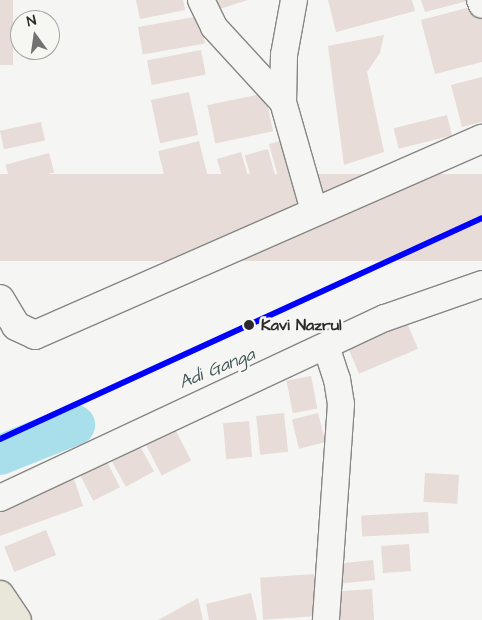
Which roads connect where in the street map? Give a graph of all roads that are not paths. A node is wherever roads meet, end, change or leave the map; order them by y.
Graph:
1 (201, 0) edge
2 (294, 0) edge
3 (480, 0) edge
4 (482, 5) edge
5 (283, 102) junction
6 (482, 139) edge
7 (314, 211) junction
8 (482, 284) edge
9 (0, 299) edge
10 (326, 346) junction
11 (0, 498) edge
12 (0, 595) edge
13 (17, 620) edge
14 (326, 620) edge

1 - 5 street
2 - 5 street
3 - 4 street
5 - 7 street
6 - 7 street
7 - 9 street
8 - 10 street
10 - 11 street
10 - 14 street
12 - 13 main road

